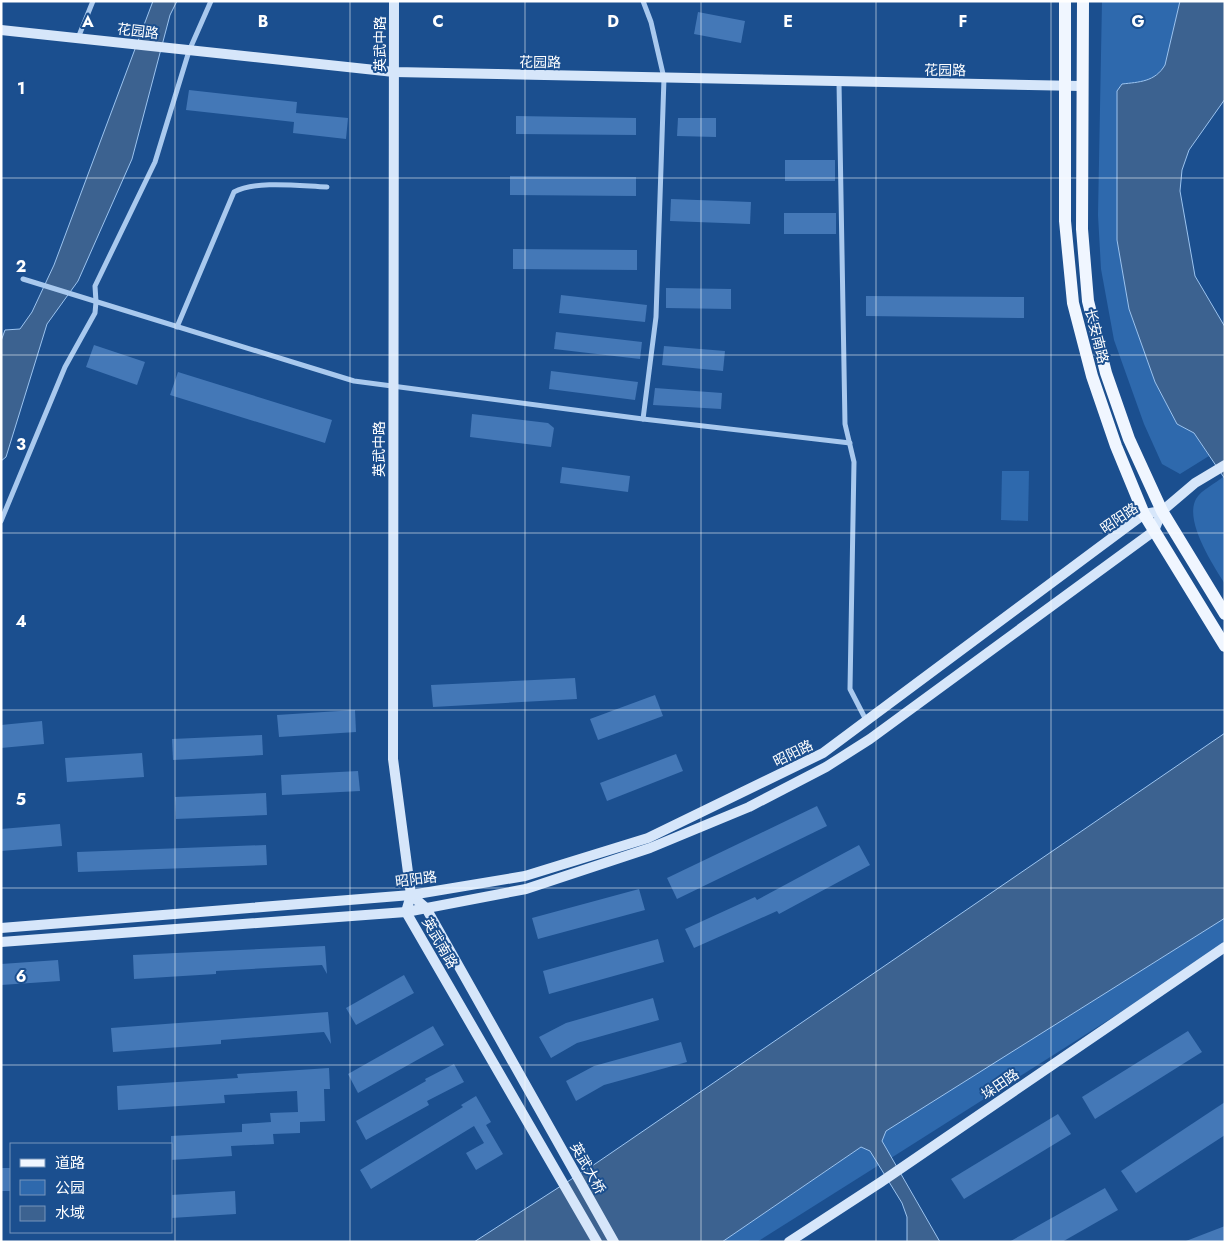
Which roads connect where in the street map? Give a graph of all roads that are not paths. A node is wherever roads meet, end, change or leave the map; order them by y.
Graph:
1 (93, 1) edge
2 (211, 1) edge
3 (394, 1) edge
4 (643, 1) edge
5 (1065, 1) edge
6 (1083, 1) edge
7 (1, 30) edge
8 (78, 38) junction
9 (189, 51) junction
10 (394, 72) junction
11 (664, 78) junction
12 (839, 82) junction
13 (1064, 86) junction
14 (1081, 86) junction
15 (327, 187) dead end
16 (22, 279) dead end
17 (96, 302) junction
18 (177, 327) junction
19 (393, 386) junction
20 (643, 419) junction
21 (850, 443) junction
22 (1225, 465) edge
23 (1162, 511) junction
24 (1144, 514) junction
25 (1, 521) edge
26 (1154, 531) junction
27 (1225, 614) edge
28 (1225, 646) edge
29 (868, 722) junction
30 (411, 895) junction
31 (426, 908) junction
32 (406, 912) junction
33 (1, 928) edge
34 (1, 942) edge
35 (1225, 947) edge
36 (538, 1108) joint
37 (525, 1114) joint
38 (597, 1242) edge
39 (614, 1242) edge
40 (789, 1242) edge

1 - 8 street
2 - 9 street
3 - 10 main road, 英武中路
4 - 11 street
5 - 13 main road, 长安南路
6 - 14 main road, 长安南路
7 - 8 main road, 花园路
8 - 9 main road, 花园路
9 - 10 main road, 花园路
9 - 17 street
10 - 11 main road, 花园路
10 - 19 main road, 英武中路
11 - 12 main road, 花园路
11 - 20 street
12 - 13 main road, 花园路
12 - 21 street
13 - 14 main road, 花园路
13 - 24 main road, 长安南路
14 - 23 main road, 长安南路
15 - 18 street
16 - 17 street
17 - 18 street
17 - 25 street
18 - 19 street
19 - 20 street
19 - 30 main road, 英武中路
20 - 21 street
21 - 29 street
22 - 23 main road
23 - 24 main road, 昭阳路
23 - 26 main road, 昭阳路
23 - 27 main road, 长安南路
24 - 26 main road, 长安南路
24 - 29 main road, 昭阳路
26 - 28 main road, 长安南路
26 - 31 main road, 昭阳路
29 - 30 main road, 昭阳路
30 - 31 main road, 英武南路
30 - 32 main road, 英武南路
30 - 33 main road, 昭阳路
31 - 32 main road, 昭阳路
31 - 36 main road, 英武南路
32 - 34 main road, 昭阳路
32 - 37 main road, 英武南路
35 - 40 main road, 垛田路
36 - 39 main road, 英武大桥
37 - 38 main road, 英武大桥

